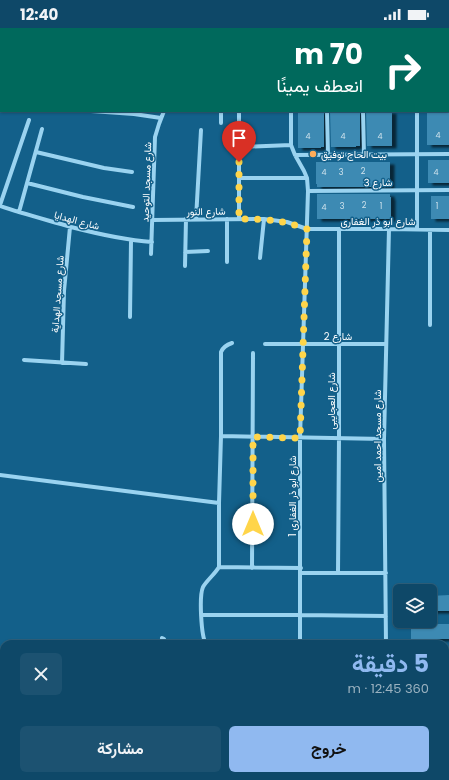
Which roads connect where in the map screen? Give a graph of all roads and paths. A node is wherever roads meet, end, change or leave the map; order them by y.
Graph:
1 (112, 112) edge
2 (164, 112) edge
3 (221, 112) edge
4 (239, 112) edge
5 (291, 112) edge
6 (327, 112) edge
7 (363, 112) edge
8 (417, 112) edge
9 (134, 113) edge
10 (161, 118) junction
11 (29, 120) dead end
12 (221, 123) dead end
13 (42, 129) dead end
14 (201, 130) dead end
15 (291, 145) junction
16 (239, 147) junction
17 (36, 152) junction
18 (417, 154) junction
19 (449, 154) edge
20 (295, 155) junction
21 (328, 155) junction
22 (364, 155) junction
23 (132, 172) dead end
24 (239, 178) junction
25 (307, 178) junction
26 (27, 183) junction
27 (417, 190) junction
28 (449, 190) edge
29 (308, 191) junction
30 (0, 206) edge
31 (133, 207) dead end
32 (19, 212) junction
33 (186, 219) junction
34 (196, 219) junction
35 (227, 219) junction
36 (239, 219) junction
37 (264, 219) junction
38 (152, 220) junction
39 (70, 227) junction
40 (307, 229) junction
41 (389, 229) junction
42 (416, 229) junction
43 (339, 230) junction
44 (430, 230) junction
45 (449, 230) edge
46 (131, 241) junction
47 (152, 242) junction
48 (185, 252) junction
49 (208, 252) dead end
50 (151, 254) dead end
51 (260, 258) dead end
52 (227, 262) dead end
53 (185, 266) dead end
54 (130, 317) dead end
55 (430, 325) dead end
56 (232, 343) dead end
57 (265, 344) dead end
58 (303, 344) junction
59 (339, 344) junction
60 (386, 344) junction
61 (253, 354) dead end
62 (24, 360) dead end
63 (62, 363) junction
64 (86, 364) dead end
65 (221, 436) junction
66 (253, 437) junction
67 (300, 438) junction
68 (339, 438) junction
69 (384, 439) junction
70 (0, 475) edge
71 (219, 503) junction
72 (219, 567) junction
73 (252, 568) junction
74 (300, 570) junction
75 (338, 573) junction
76 (386, 573) junction
77 (201, 615) junction
78 (300, 615) junction
79 (386, 616) junction
80 (162, 638) dead end
81 (164, 640) edge
82 (204, 640) edge
83 (300, 640) edge
84 (386, 640) edge

1 - 9 street
2 - 10 street, شارع مسجد التوحيد
3 - 12 street
4 - 16 street
5 - 15 street, شارع ابو ذر الغفارى 1
6 - 21 street
7 - 22 street
8 - 18 street
9 - 10 street
10 - 38 street, شارع مسجد التوحيد
11 - 30 street
13 - 17 street
14 - 34 street
15 - 16 street
15 - 20 street, شارع ابو ذر الغفارى 1
16 - 24 street
17 - 23 street
17 - 26 street
18 - 19 street
18 - 22 street
18 - 27 street
20 - 21 street
20 - 25 street, شارع ابو ذر الغفارى 1
21 - 22 street
24 - 25 street
24 - 36 street
25 - 29 street, شارع ابو ذر الغفارى 1
26 - 31 street
26 - 32 street
27 - 28 street, شارع 3
27 - 29 street, شارع 3
27 - 42 street
29 - 40 street, شارع ابو ذر الغفارى 1
30 - 32 street, شارع الهدايا
32 - 39 street, شارع الهدايا
33 - 34 street, شارع النور
33 - 38 street, شارع النور
33 - 48 street
34 - 35 street, شارع النور
35 - 36 street, شارع النور
35 - 52 street
36 - 37 street, شارع النور
37 - 40 street, شارع النور
37 - 51 street
38 - 47 street, شارع مسجد التوحيد
39 - 46 street, شارع الهدايا
39 - 63 street, شارع مسجد الهداية
40 - 43 street, شارع ابو ذر الغفارى
40 - 58 street, شارع ابو ذر الغفارى 1
41 - 42 street, شارع ابو ذر الغفارى
41 - 43 street, شارع ابو ذر الغفارى
41 - 60 street, شارع مسجد احمد امين
42 - 44 street, شارع ابو ذر الغفارى
43 - 59 street, شارع العجايبى
44 - 45 street, شارع ابو ذر الغفارى
44 - 55 street
46 - 47 street, شارع الهدايا
46 - 54 street
47 - 50 street, شارع مسجد التوحيد
48 - 49 street
48 - 53 street
56 - 65 street
57 - 58 street, شارع 2
58 - 59 street, شارع 2
58 - 67 street, شارع ابو ذر الغفارى 1
59 - 60 street, شارع 2
59 - 68 street, شارع العجايبى
60 - 69 street, شارع مسجد احمد امين
61 - 66 street
62 - 63 street
63 - 64 street
65 - 66 street
65 - 71 street
66 - 67 street
66 - 73 street
67 - 68 street
67 - 74 street, شارع ابو ذر الغفارى 1
68 - 69 street
68 - 75 street, شارع العجايبى
69 - 76 street, شارع مسجد احمد امين
70 - 71 street
71 - 72 street
72 - 73 street
72 - 77 street
73 - 74 street
74 - 75 street
74 - 78 street, شارع ابو ذر الغفارى 1
75 - 76 street
76 - 79 street, شارع مسجد احمد امين
77 - 78 street
77 - 82 street
78 - 79 street
78 - 83 street, شارع ابو ذر الغفارى 1
79 - 84 street, شارع مسجد احمد امين
80 - 81 street

